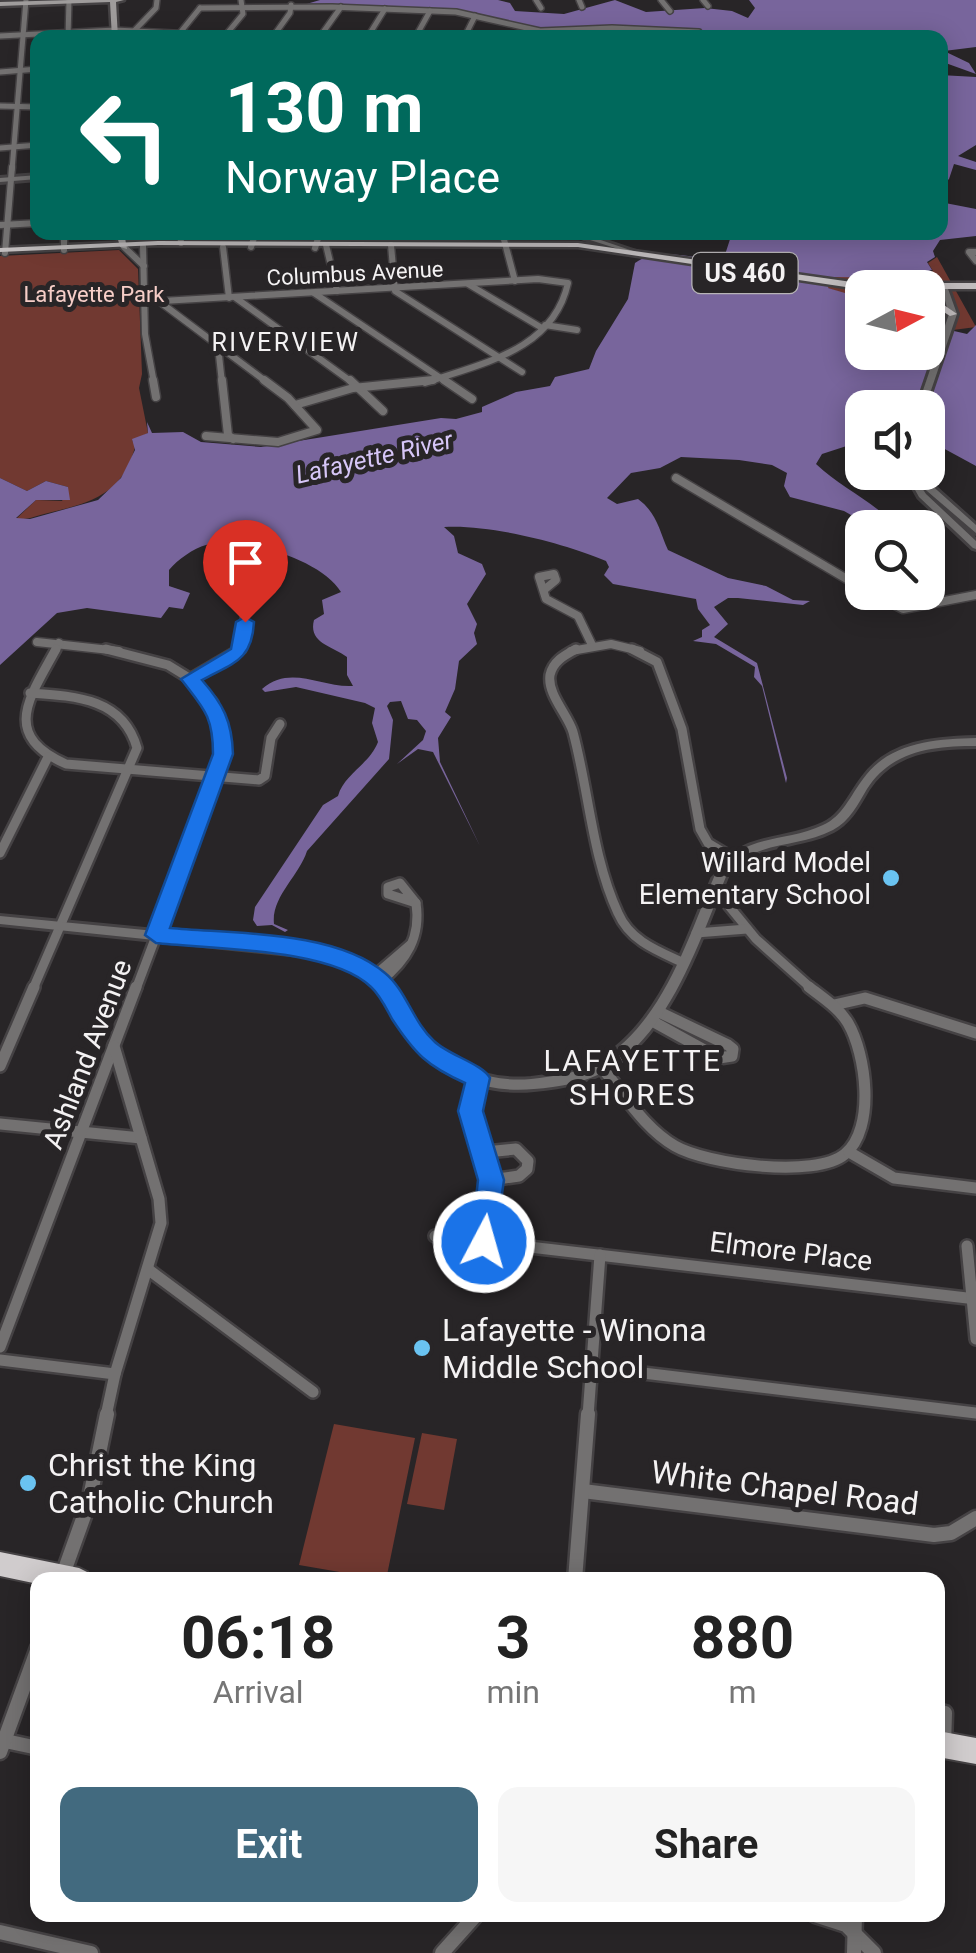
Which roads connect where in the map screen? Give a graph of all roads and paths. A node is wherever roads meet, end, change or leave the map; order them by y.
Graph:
1 (113, 0) edge
2 (121, 0) edge
3 (157, 0) edge
4 (199, 0) edge
5 (286, 0) edge
6 (536, 0) edge
7 (579, 0) edge
8 (662, 0) edge
9 (702, 0) edge
10 (68, 1) edge
11 (26, 2) edge
12 (0, 4) edge
13 (242, 4) edge
14 (708, 6) dead end
15 (292, 7) junction
16 (341, 7) junction
17 (200, 8) junction
18 (541, 8) dead end
19 (582, 8) dead end
20 (385, 9) junction
21 (670, 10) dead end
22 (430, 11) junction
23 (475, 16) junction
24 (609, 28) joint
25 (68, 30) edge
26 (115, 30) edge
27 (135, 30) edge
28 (182, 30) edge
29 (230, 30) edge
30 (277, 30) edge
31 (325, 30) edge
32 (372, 30) edge
33 (419, 30) edge
34 (468, 30) edge
35 (523, 30) edge
36 (595, 30) edge
37 (624, 30) edge
38 (23, 35) junction
39 (30, 35) edge
40 (0, 36) edge
41 (30, 69) edge
42 (20, 70) junction
43 (0, 72) edge
44 (0, 106) edge
45 (17, 106) junction
46 (30, 107) edge
47 (30, 145) edge
48 (14, 146) junction
49 (0, 148) edge
50 (30, 178) edge
51 (11, 179) junction
52 (0, 180) edge
53 (30, 223) edge
54 (3, 225) edge
55 (64, 240) edge
56 (121, 240) edge
57 (166, 240) edge
58 (198, 240) edge
59 (253, 240) edge
60 (321, 240) edge
61 (503, 240) edge
62 (591, 240) edge
63 (122, 246) junction
64 (143, 246) junction
65 (223, 246) junction
66 (251, 246) junction
67 (321, 246) junction
68 (504, 246) junction
69 (391, 247) junction
70 (64, 248) junction
71 (2, 252) edge
72 (976, 252) edge
73 (635, 255) junction
74 (976, 261) edge
75 (144, 266) junction
76 (515, 281) junction
77 (467, 284) junction
78 (845, 287) edge
79 (394, 288) junction
80 (945, 289) edge
81 (976, 289) edge
82 (337, 292) junction
83 (313, 293) junction
84 (945, 293) edge
85 (232, 297) junction
86 (145, 302) junction
87 (160, 302) junction
88 (945, 311) edge
89 (952, 318) junction
90 (543, 327) junction
91 (578, 330) dead end
92 (218, 346) junction
93 (500, 357) junction
94 (522, 372) dead end
95 (441, 378) junction
96 (360, 388) junction
97 (927, 390) edge
98 (156, 397) dead end
99 (472, 399) dead end
100 (295, 405) junction
101 (383, 412) dead end
102 (206, 436) dead end
103 (233, 439) junction
104 (676, 478) dead end
105 (921, 490) edge
106 (932, 490) edge
107 (976, 530) edge
108 (976, 546) edge
109 (845, 578) edge
110 (544, 590) dead end
111 (976, 595) edge
112 (246, 600) dead end
113 (945, 602) edge
114 (37, 642) dead end
115 (59, 643) junction
116 (592, 645) junction
117 (190, 679) junction
118 (30, 694) junction
119 (280, 724) dead end
120 (975, 742) edge
121 (48, 757) junction
122 (130, 770) junction
123 (216, 778) junction
124 (0, 853) edge
125 (734, 858) junction
126 (715, 889) junction
127 (416, 903) dead end
128 (0, 920) edge
129 (62, 926) junction
130 (748, 930) junction
131 (696, 933) junction
132 (156, 935) junction
133 (684, 962) junction
134 (377, 979) junction
135 (834, 1005) junction
136 (656, 1016) junction
137 (976, 1033) edge
138 (114, 1045) junction
139 (713, 1047) dead end
140 (0, 1066) edge
141 (602, 1068) junction
142 (478, 1078) junction
143 (0, 1124) edge
144 (81, 1133) junction
145 (141, 1138) junction
146 (486, 1152) junction
147 (848, 1152) junction
148 (491, 1180) junction
149 (976, 1188) edge
150 (435, 1236) dead end
151 (484, 1242) junction
152 (967, 1246) dead end
153 (600, 1254) junction
154 (148, 1270) junction
155 (974, 1298) edge
156 (976, 1339) edge
157 (0, 1347) edge
158 (0, 1360) edge
159 (593, 1366) junction
160 (115, 1374) junction
161 (313, 1392) dead end
162 (976, 1413) edge
163 (583, 1491) junction
164 (976, 1518) edge
165 (0, 1564) edge
166 (36, 1572) edge
167 (69, 1572) edge
168 (576, 1572) edge
169 (30, 1669) edge
170 (1, 1745) edge
171 (945, 1745) edge
172 (30, 1747) edge
173 (976, 1752) edge
174 (470, 1922) edge
175 (855, 1923) edge
176 (0, 1932) edge
177 (91, 1953) edge
178 (442, 1953) edge
179 (854, 1953) edge
180 (874, 1953) edge

1 - 2 main road
1 - 10 main road
1 - 26 main road
3 - 27 street
4 - 17 street
5 - 15 street
6 - 18 street
7 - 19 street
8 - 21 street
9 - 14 street
10 - 11 main road
10 - 25 street
11 - 12 main road
11 - 38 street
13 - 15 street
13 - 17 street
13 - 29 street
15 - 16 street
15 - 30 street
16 - 20 street
16 - 31 street
17 - 28 street
20 - 22 street
20 - 32 street
22 - 23 street
22 - 33 street
23 - 34 street
23 - 35 street
24 - 36 street
24 - 37 street
38 - 39 street
38 - 40 street
38 - 42 street
41 - 42 street
42 - 43 street
42 - 45 street
44 - 45 street
45 - 46 street
45 - 48 street
47 - 48 street
48 - 49 street
48 - 51 street
50 - 51 street
51 - 52 street
51 - 54 street
53 - 54 street
54 - 71 street
55 - 70 street
56 - 63 main road
57 - 63 main road, US 460
58 - 66 main road, US 460
59 - 66 street
60 - 67 street
61 - 68 street
62 - 73 street
63 - 64 main road, US 460
63 - 70 main road, US 460
63 - 75 street
64 - 65 main road, US 460
64 - 75 street
65 - 66 main road, US 460
65 - 85 street
66 - 67 main road, US 460
67 - 69 main road, US 460
67 - 82 street
68 - 69 main road, US 460
68 - 73 main road, US 460
68 - 76 street
69 - 79 street
70 - 71 main road, US 460
72 - 74 street
73 - 78 main road, US 460
75 - 86 street
76 - 77 street, Columbus Avenue
76 - 90 street, Columbus Avenue
77 - 79 street, Columbus Avenue
77 - 90 street
79 - 82 street, Columbus Avenue
79 - 93 street
80 - 81 main road, US 460
82 - 83 street, Columbus Avenue
83 - 85 street, Columbus Avenue
83 - 95 street
84 - 89 street
85 - 87 street, Columbus Avenue
85 - 96 street
86 - 87 street, Columbus Avenue
86 - 98 street
87 - 92 street
88 - 89 main road
89 - 97 street
90 - 91 street
90 - 93 street
92 - 100 street
92 - 103 street
93 - 94 street
93 - 95 street
95 - 96 street
95 - 99 street
96 - 100 street
96 - 101 street
100 - 103 street
102 - 103 street
104 - 109 street
105 - 108 street
106 - 107 street
110 - 116 street
111 - 113 street
112 - 117 street
114 - 115 street
115 - 117 street
115 - 118 street
116 - 125 street
116 - 133 street
117 - 123 street, Ashland Avenue
118 - 121 street
118 - 122 street
119 - 123 street
120 - 125 street
121 - 122 street
121 - 124 street
122 - 123 street
122 - 129 street
123 - 132 street, Ashland Avenue
125 - 126 street
126 - 130 street
126 - 131 street
127 - 134 street
128 - 129 street
129 - 132 street
129 - 140 street
130 - 131 street
130 - 135 street
131 - 133 street
132 - 134 street
132 - 138 street, Ashland Avenue
133 - 136 street
134 - 142 street
135 - 137 street
135 - 147 street
136 - 139 street
136 - 141 street
138 - 144 street, Ashland Avenue
138 - 145 street
141 - 142 street
141 - 147 street
142 - 146 street
143 - 144 street
144 - 145 street
144 - 157 street, Ashland Avenue
145 - 154 street
146 - 148 street
146 - 148 street
147 - 149 street
148 - 151 street
150 - 151 street, Elmore Place
151 - 153 street, Elmore Place
152 - 155 street
153 - 155 street, Elmore Place
153 - 159 street
154 - 160 street
154 - 161 street
155 - 156 street
158 - 160 street
159 - 162 street
159 - 163 street
160 - 167 street
163 - 164 street, White Chapel Road
163 - 168 street
165 - 166 highway
169 - 170 street
170 - 172 street
171 - 173 highway
174 - 178 street
175 - 179 street
175 - 180 street
176 - 177 street

